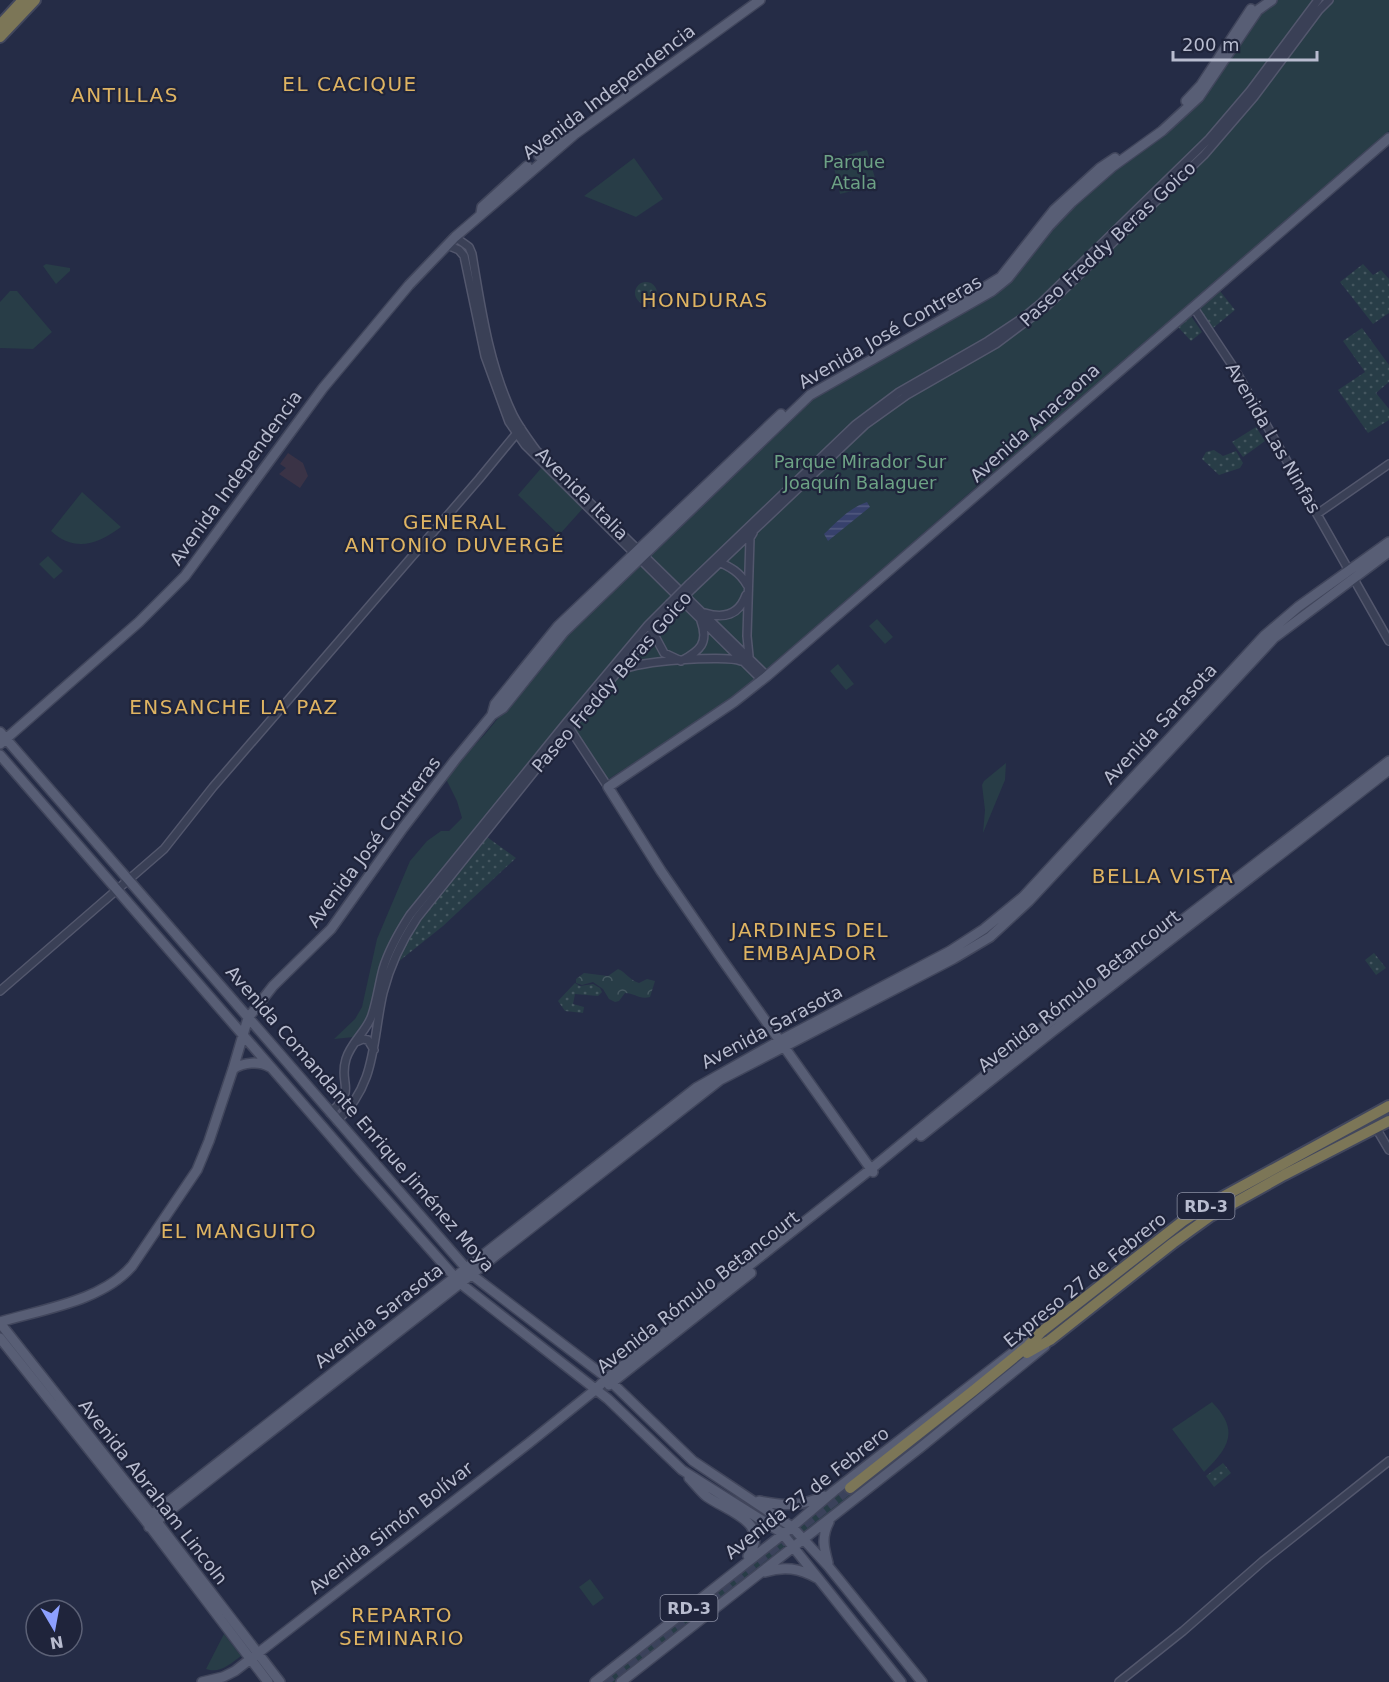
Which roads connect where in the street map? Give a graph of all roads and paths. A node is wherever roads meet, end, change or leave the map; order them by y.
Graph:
1 (23, 0) edge
2 (35, 0) edge
3 (750, 0) edge
4 (760, 0) edge
5 (1262, 0) edge
6 (1272, 0) edge
7 (1318, 0) edge
8 (1329, 0) edge
9 (0, 25) edge
10 (0, 37) edge
11 (1389, 138) edge
12 (481, 213) junction
13 (1135, 218) junction
14 (455, 237) junction
15 (447, 245) junction
16 (1194, 308) junction
17 (520, 431) junction
18 (1389, 464) edge
19 (1317, 514) junction
20 (755, 527) junction
21 (1389, 542) edge
22 (1389, 552) edge
23 (639, 554) junction
24 (717, 561) junction
25 (1350, 575) junction
26 (749, 588) junction
27 (701, 615) junction
28 (650, 628) junction
29 (1389, 641) edge
30 (681, 661) junction
31 (750, 663) junction
32 (613, 677) junction
33 (765, 678) junction
34 (568, 726) junction
35 (2, 739) edge
36 (0, 755) edge
37 (1389, 760) edge
38 (1389, 770) edge
39 (608, 787) junction
40 (495, 816) junction
41 (128, 880) junction
42 (117, 890) junction
43 (0, 991) edge
44 (248, 1018) junction
45 (243, 1035) junction
46 (353, 1044) junction
47 (781, 1044) junction
48 (374, 1050) junction
49 (270, 1067) junction
50 (233, 1069) junction
51 (344, 1072) junction
52 (368, 1076) junction
53 (1389, 1106) edge
54 (330, 1113) junction
55 (337, 1121) junction
56 (1389, 1121) edge
57 (1376, 1128) junction
58 (1389, 1150) edge
59 (873, 1172) junction
60 (469, 1272) junction
61 (458, 1280) junction
62 (0, 1323) edge
63 (1041, 1332) junction
64 (0, 1338) edge
65 (1050, 1340) junction
66 (610, 1380) junction
67 (595, 1390) junction
68 (1389, 1461) edge
69 (682, 1470) junction
70 (834, 1491) junction
71 (753, 1500) junction
72 (831, 1518) junction
73 (150, 1520) junction
74 (792, 1527) junction
75 (782, 1533) junction
76 (804, 1538) junction
77 (794, 1546) junction
78 (742, 1566) junction
79 (828, 1566) junction
80 (760, 1573) junction
81 (820, 1579) junction
82 (254, 1656) junction
83 (202, 1682) edge
84 (268, 1682) edge
85 (280, 1682) edge
86 (595, 1682) edge
87 (621, 1682) edge
88 (901, 1682) edge
89 (922, 1682) edge
90 (1119, 1682) edge

1 - 9 highway
2 - 10 highway
3 - 12 main road, Avenida Independencia
4 - 12 main road, Avenida Independencia
5 - 23 main road, Avenida José Contreras
6 - 23 main road, Avenida José Contreras
7 - 13 street, Paseo Freddy Beras Goico
8 - 13 street, Paseo Freddy Beras Goico
11 - 16 main road, Avenida Anacaona
12 - 14 main road, Avenida Independencia
13 - 20 street, Paseo Freddy Beras Goico
13 - 24 street, Paseo Freddy Beras Goico
14 - 15 main road, Avenida Independencia
14 - 17 street, Avenida Italia
15 - 17 street, Avenida Italia
15 - 35 main road, Avenida Independencia
16 - 19 street, Avenida Las Ninfas
16 - 33 main road, Avenida Anacaona
17 - 23 street, Avenida Italia
17 - 41 street
18 - 19 street
19 - 25 street, Avenida Las Ninfas
20 - 24 street, Paseo Freddy Beras Goico
20 - 26 street
21 - 25 main road, Avenida Sarasota
22 - 25 main road, Avenida Sarasota
23 - 27 street, Avenida Italia
23 - 44 main road, Avenida José Contreras
24 - 26 street
24 - 28 street, Paseo Freddy Beras Goico, bridge
25 - 29 street, Avenida Las Ninfas
25 - 47 main road, Avenida Sarasota
26 - 27 street
26 - 31 street
27 - 30 street
27 - 31 street, Avenida Italia
28 - 30 street
28 - 32 street, Paseo Freddy Beras Goico
28 - 34 street, Paseo Freddy Beras Goico
30 - 31 street
30 - 32 street
31 - 33 street, Avenida Italia
32 - 34 street, Paseo Freddy Beras Goico
33 - 39 main road, Avenida Anacaona
34 - 39 street
34 - 40 street, Paseo Freddy Beras Goico
35 - 41 main road, Avenida Comandante Enrique Jiménez Moya
36 - 42 main road, Avenida Comandante Enrique Jiménez Moya
37 - 59 main road, Avenida Rómulo Betancourt
38 - 59 main road, Avenida Rómulo Betancourt
39 - 47 main road
40 - 46 street, Paseo Freddy Beras Goico
40 - 48 street, Paseo Freddy Beras Goico
41 - 42 street
41 - 44 main road, Avenida Comandante Enrique Jiménez Moya
42 - 43 street
42 - 45 main road, Avenida Comandante Enrique Jiménez Moya
44 - 45 main road, Avenida José Contreras
44 - 54 main road, Avenida Comandante Enrique Jiménez Moya
45 - 49 main road, Avenida Comandante Enrique Jiménez Moya
45 - 50 main road, Avenida José Contreras
46 - 48 street
46 - 51 street, Paseo Freddy Beras Goico
47 - 59 main road
47 - 60 main road, Avenida Sarasota
48 - 52 street, Paseo Freddy Beras Goico
49 - 50 main road
49 - 61 main road, Avenida Comandante Enrique Jiménez Moya
50 - 62 main road, Avenida José Contreras
51 - 52 street
51 - 54 street, Paseo Freddy Beras Goico
52 - 55 street, Paseo Freddy Beras Goico
53 - 63 highway, Expreso 27 de Febrero / RD-3
54 - 55 main road, Avenida Comandante Enrique Jiménez Moya
55 - 60 main road, Avenida Comandante Enrique Jiménez Moya
56 - 57 highway, Expreso 27 de Febrero / RD-3
57 - 58 street
57 - 65 highway, Expreso 27 de Febrero / RD-3
59 - 66 main road, Avenida Rómulo Betancourt
60 - 61 main road, Avenida Sarasota
60 - 66 main road, Avenida Comandante Enrique Jiménez Moya
61 - 67 main road, Avenida Comandante Enrique Jiménez Moya
61 - 73 main road, Avenida Sarasota
62 - 73 main road, Avenida Abraham Lincoln
63 - 65 highway, Expreso 27 de Febrero / RD-3
63 - 70 main road, Avenida 27 de Febrero / RD-3
64 - 73 main road, Avenida Abraham Lincoln
65 - 72 main road, Avenida 27 de Febrero / RD-3
66 - 67 main road, Avenida Rómulo Betancourt
66 - 71 main road, Avenida Comandante Enrique Jiménez Moya
67 - 69 main road, Avenida Comandante Enrique Jiménez Moya
67 - 82 main road, Avenida Simón Bolívar
68 - 90 street
69 - 75 main road, Avenida Comandante Enrique Jiménez Moya
69 - 78 main road
70 - 71 main road
70 - 74 main road, Avenida 27 de Febrero / RD-3
71 - 74 main road, Avenida Comandante Enrique Jiménez Moya
72 - 76 main road, Avenida 27 de Febrero / RD-3
72 - 79 main road
73 - 82 main road, Avenida Abraham Lincoln
74 - 75 main road, Avenida 27 de Febrero / RD-3
74 - 76 main road, Avenida Comandante Enrique Jiménez Moya
75 - 77 main road, Avenida Comandante Enrique Jiménez Moya
75 - 78 main road, Avenida 27 de Febrero / RD-3
76 - 77 main road, Avenida 27 de Febrero / RD-3
76 - 79 main road, Avenida Comandante Enrique Jiménez Moya
77 - 80 main road, Avenida 27 de Febrero / RD-3
77 - 81 main road, Avenida Comandante Enrique Jiménez Moya
78 - 86 main road, Avenida 27 de Febrero / RD-3
79 - 89 main road, Avenida Comandante Enrique Jiménez Moya
80 - 81 main road
80 - 87 main road, Avenida 27 de Febrero / RD-3
81 - 88 main road, Avenida Comandante Enrique Jiménez Moya
82 - 83 main road, Avenida Simón Bolívar
82 - 84 main road, Avenida Abraham Lincoln
82 - 85 main road, Avenida Abraham Lincoln

